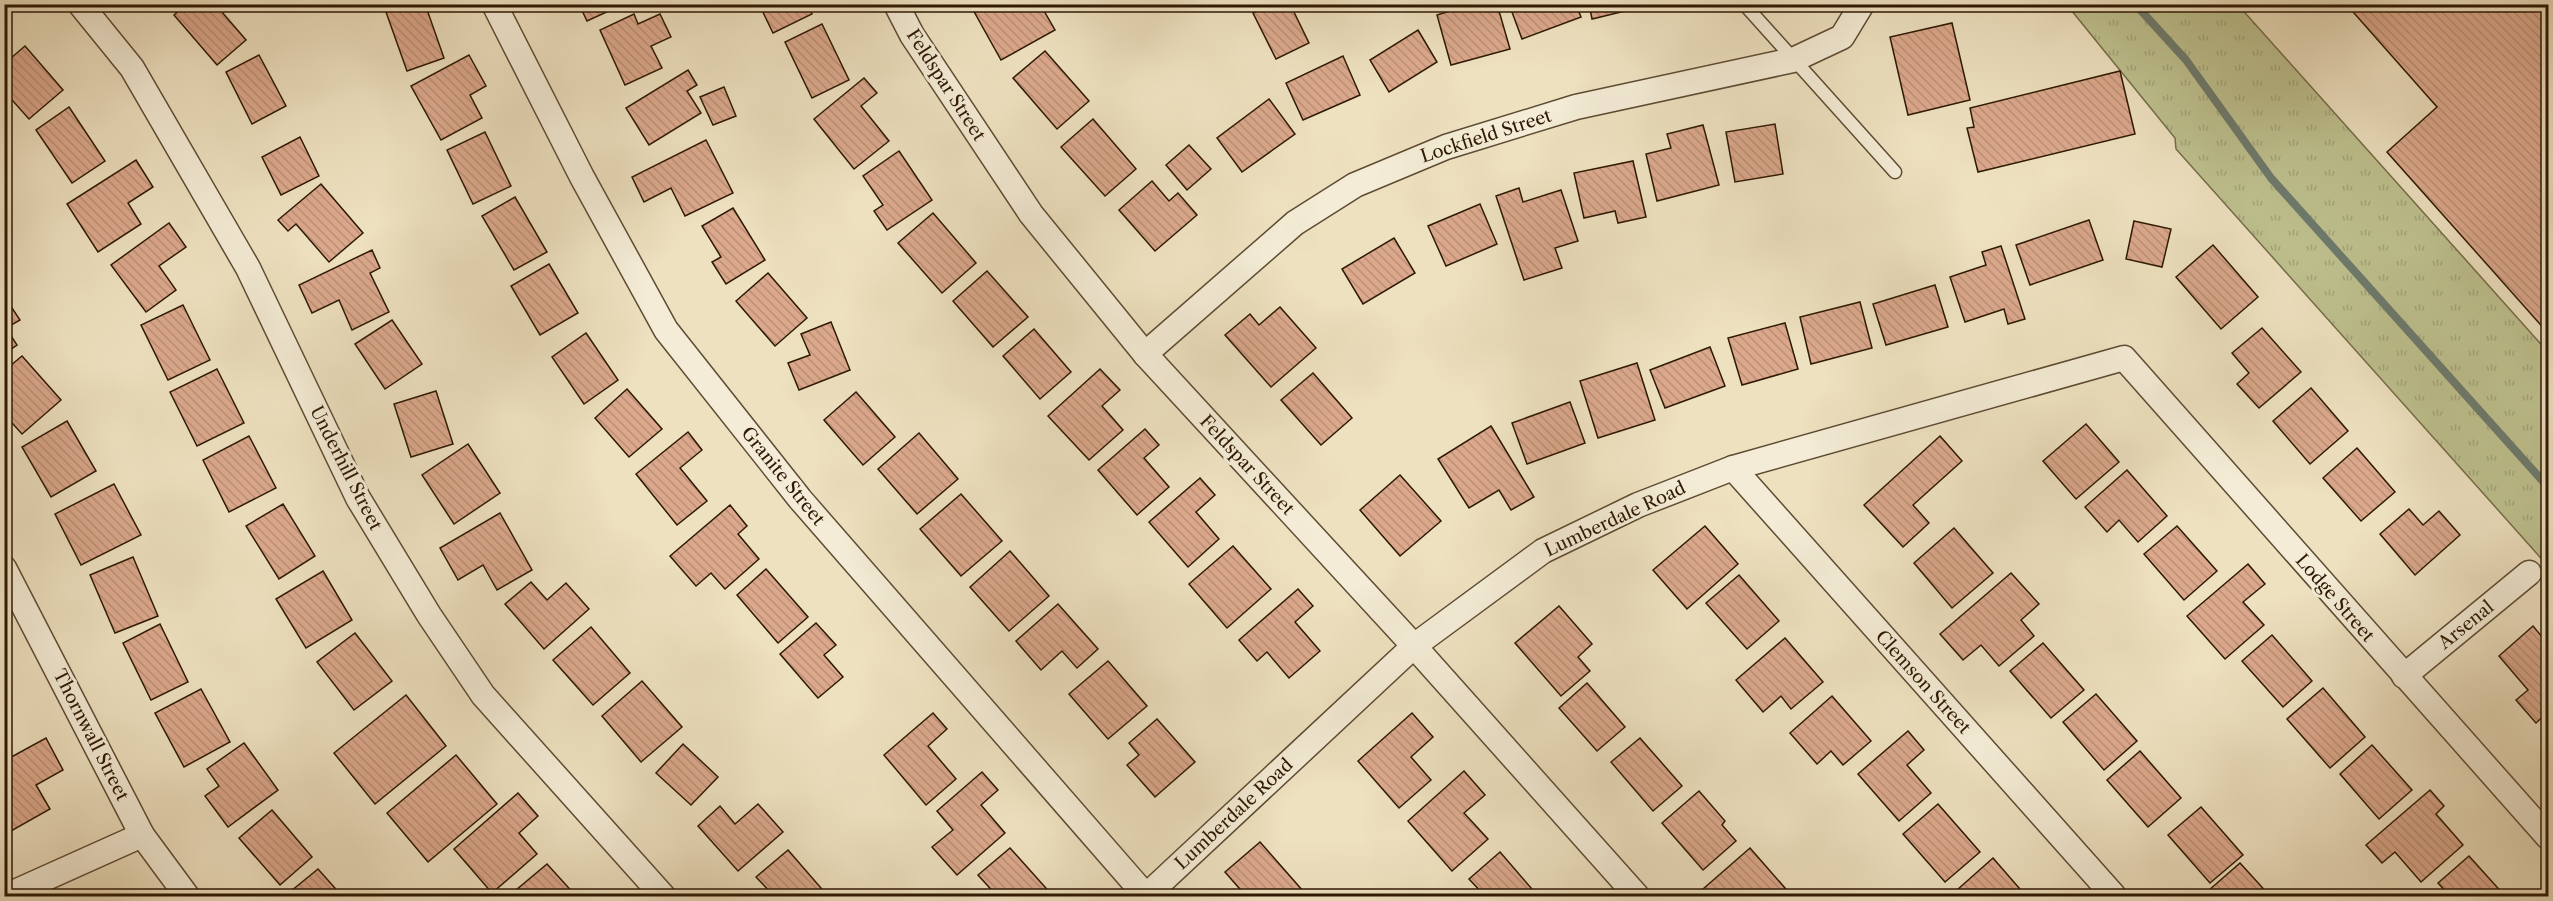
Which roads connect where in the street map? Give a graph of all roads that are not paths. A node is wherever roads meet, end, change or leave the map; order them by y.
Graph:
1 (80, 4) edge
2 (494, 4) edge
3 (896, 4) edge
4 (1744, 4) edge
5 (1862, 4) edge
6 (1793, 60) junction
7 (1895, 171) dead end
8 (1145, 354) junction
9 (2124, 358) joint
10 (1732, 468) junction
11 (4, 568) edge
12 (2529, 573) dead end
13 (1414, 646) junction
14 (2404, 676) junction
15 (142, 835) junction
16 (2548, 837) edge
17 (6, 897) edge
18 (187, 897) edge
19 (663, 897) edge
20 (1146, 897) edge
21 (1636, 897) edge
22 (2114, 897) edge

1 - 19 street, Underhill Street
2 - 20 street, Granite Street
3 - 8 street, Feldspar Street
4 - 6 lane
5 - 6 street, Lockfield Street
6 - 7 lane
6 - 8 street, Lockfield Street
8 - 13 street, Feldspar Street
9 - 10 street, Lumberdale Road
9 - 14 street, Lodge Street
10 - 13 street, Lumberdale Road
10 - 22 street, Clemson Street
11 - 15 street, Thornwall Street
12 - 14 street, Arsenal
13 - 20 street, Lumberdale Road
13 - 21 street, Feldspar Street
14 - 16 street, Lodge Street
15 - 17 street
15 - 18 street, Thornwall Street

